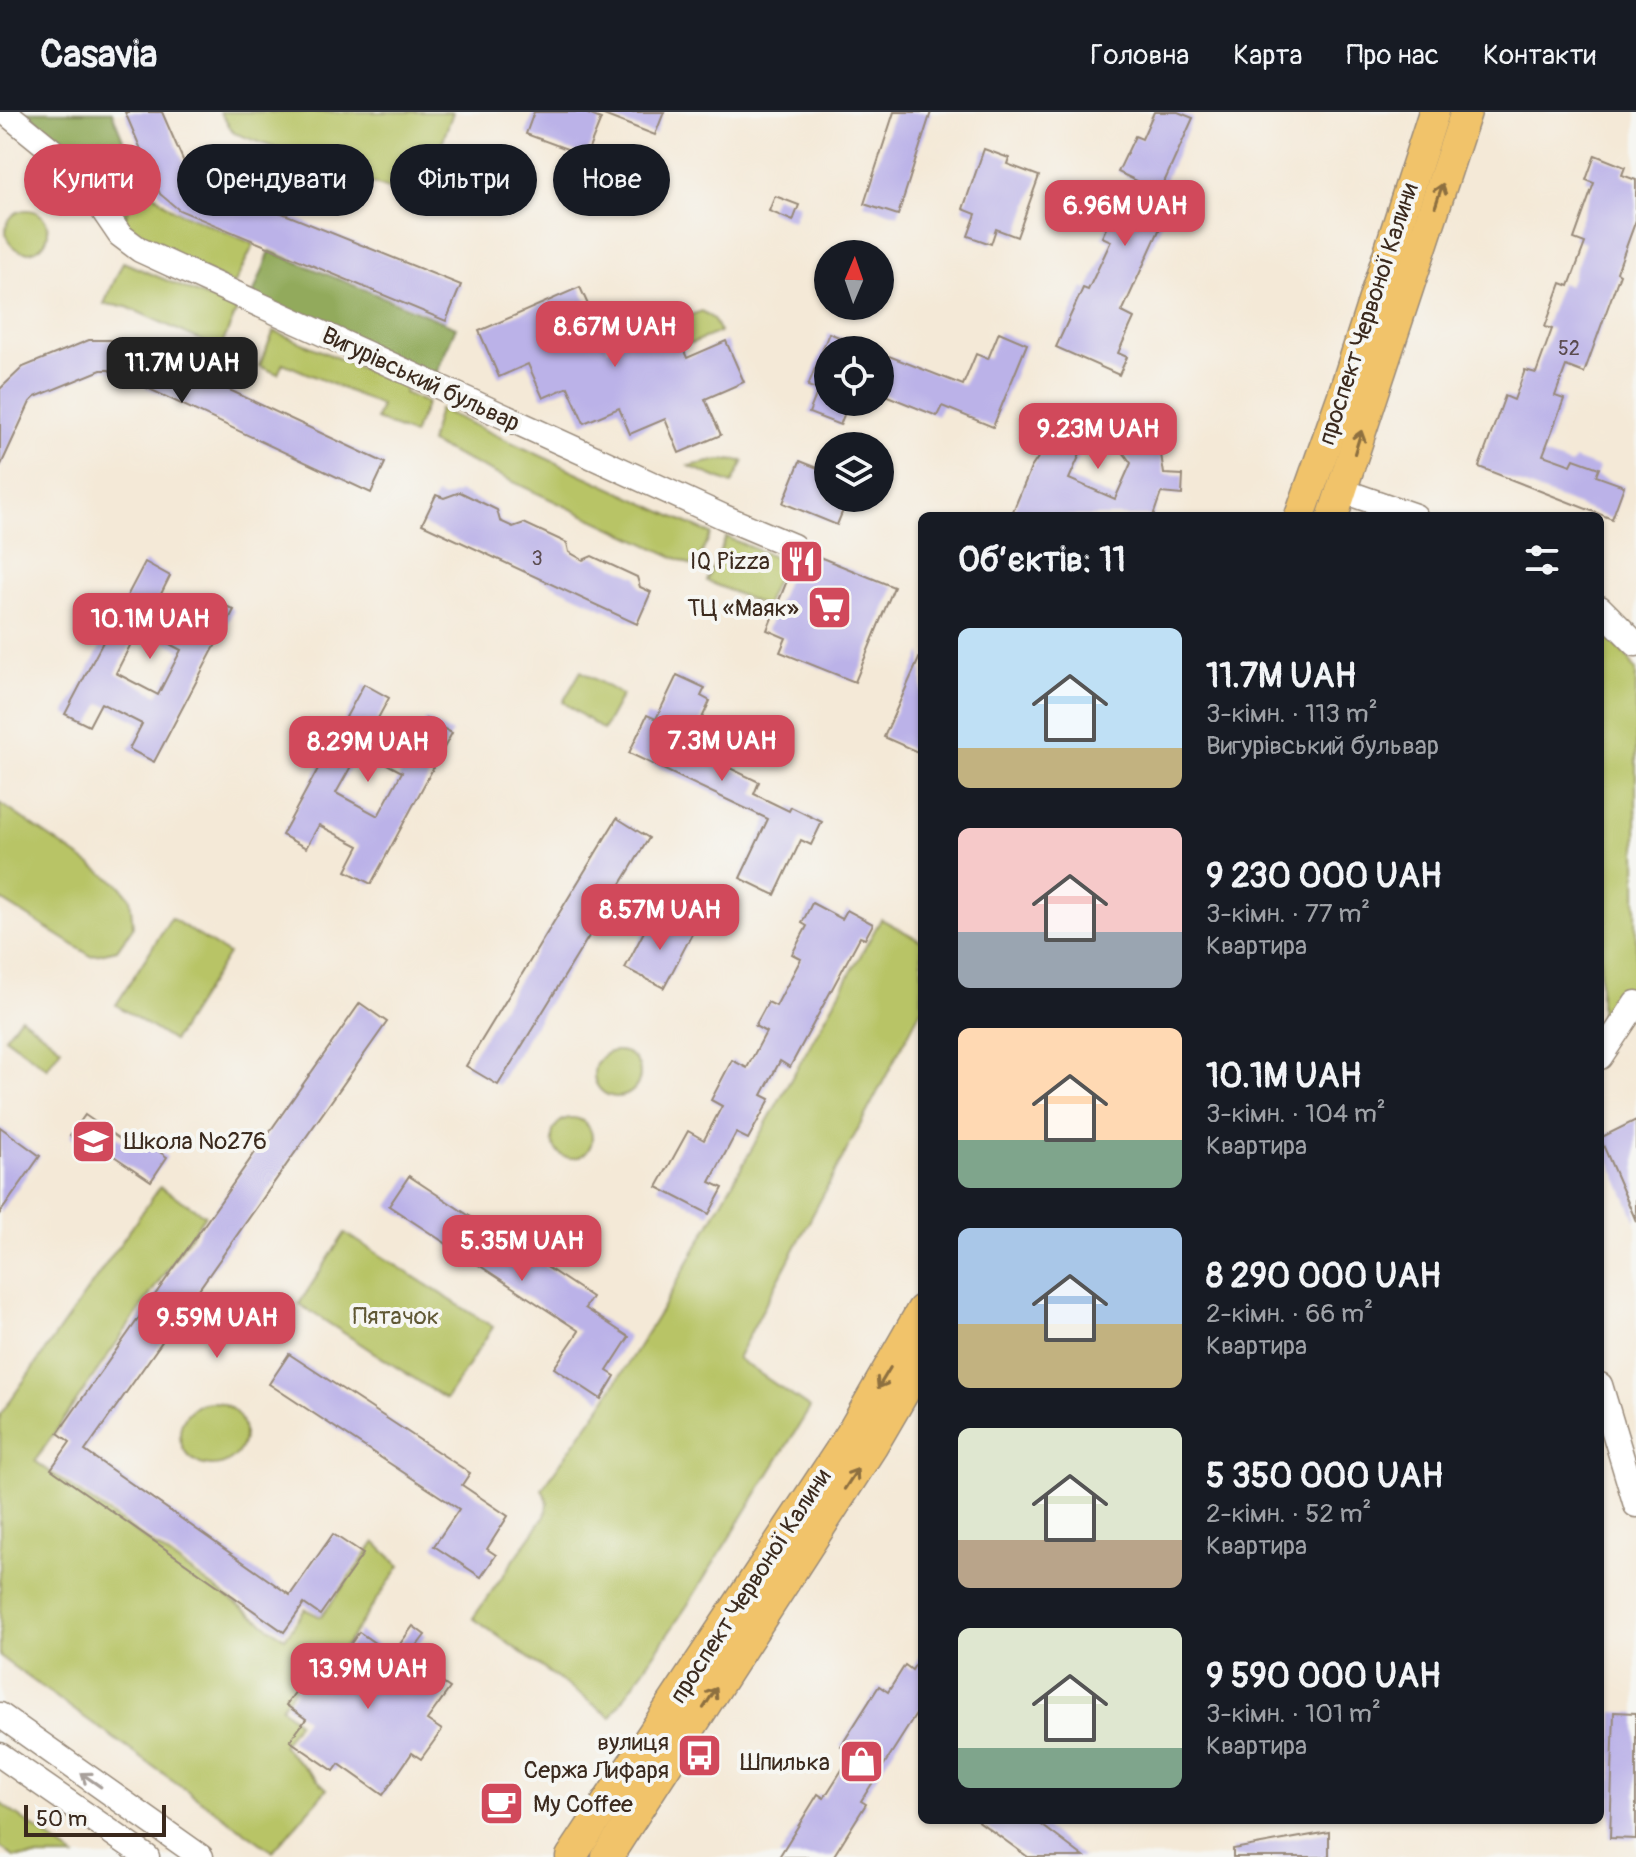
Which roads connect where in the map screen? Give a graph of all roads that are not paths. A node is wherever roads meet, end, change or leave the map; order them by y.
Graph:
1 (5, 112) edge
2 (1434, 112) edge
3 (1466, 112) edge
4 (1338, 503) edge
5 (1301, 512) edge
6 (1391, 512) edge
7 (793, 546) dead end
8 (1604, 612) edge
9 (1636, 644) edge
10 (1636, 1003) edge
11 (1604, 1051) edge
12 (918, 1317) edge
13 (918, 1368) edge
14 (1604, 1398) edge
15 (1636, 1505) edge
16 (0, 1715) edge
17 (0, 1755) edge
18 (147, 1857) edge
19 (201, 1857) edge
20 (571, 1857) edge
21 (607, 1857) edge

1 - 7 street, Вигурівський бульвар
2 - 5 main road, проспект Червоної Калини
4 -> 3 main road, проспект Червоної Калини
4 - 6 street, проспект Червоної Калини
8 - 9 street
10 - 11 street
12 -> 20 main road, проспект Червоної Калини
21 -> 13 main road, проспект Червоної Калини
14 - 15 street
19 -> 16 street
17 - 18 street

